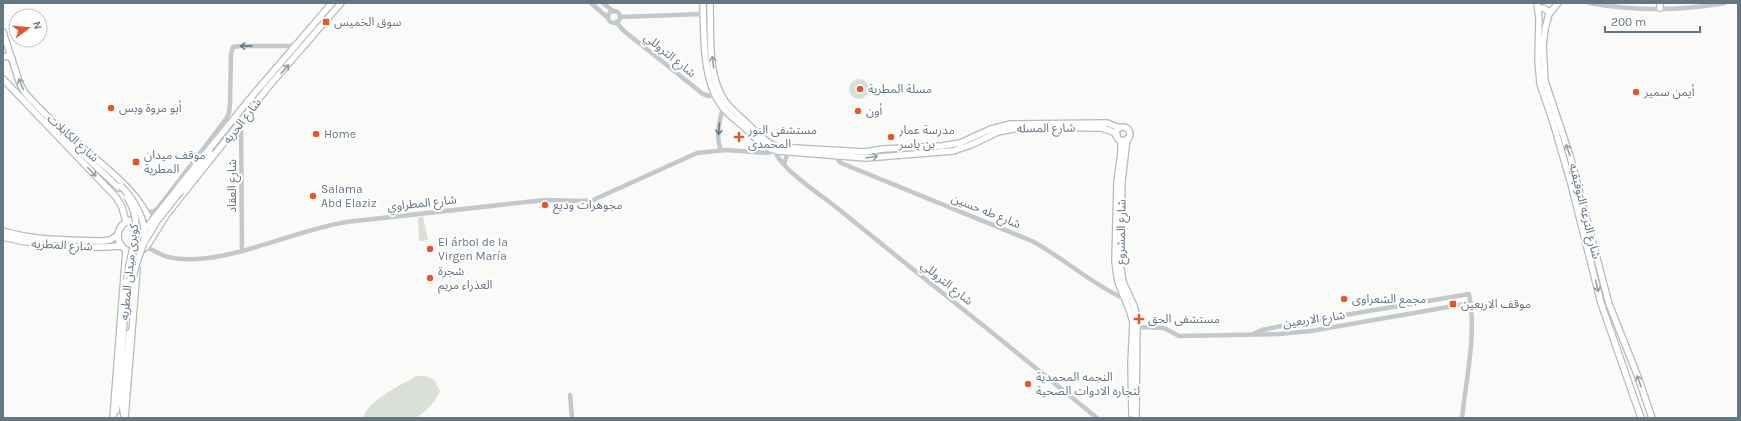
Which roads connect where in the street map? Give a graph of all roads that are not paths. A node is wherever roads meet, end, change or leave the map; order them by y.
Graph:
1 (332, 3) edge
2 (341, 3) edge
3 (591, 3) edge
4 (603, 3) edge
5 (703, 3) edge
6 (710, 3) edge
7 (1558, 3) edge
8 (1590, 3) edge
9 (1725, 3) edge
10 (1537, 6) edge
11 (1660, 6) edge
12 (614, 11) junction
13 (1550, 12) junction
14 (704, 14) junction
15 (620, 17) junction
16 (608, 18) junction
17 (616, 22) junction
18 (3, 32) edge
19 (298, 43) junction
20 (8, 48) junction
21 (3, 53) edge
22 (3, 57) edge
23 (12, 60) junction
24 (3, 79) edge
25 (269, 86) junction
26 (715, 95) junction
27 (26, 103) junction
28 (723, 109) junction
29 (241, 122) junction
30 (1120, 128) junction
31 (982, 136) junction
32 (1119, 137) junction
33 (1127, 139) junction
34 (975, 140) junction
35 (721, 150) junction
36 (775, 150) junction
37 (788, 152) junction
38 (90, 154) junction
39 (834, 156) junction
40 (784, 164) junction
41 (120, 187) junction
42 (179, 190) junction
43 (158, 208) junction
44 (145, 212) junction
45 (125, 214) junction
46 (167, 214) junction
47 (126, 222) junction
48 (3, 232) edge
49 (118, 236) junction
50 (3, 237) edge
51 (103, 244) junction
52 (146, 244) junction
53 (124, 248) junction
54 (134, 248) junction
55 (242, 250) junction
56 (130, 278) junction
57 (1125, 299) junction
58 (1471, 303) junction
59 (1137, 327) junction
60 (1253, 334) junction
61 (570, 395) dead end
62 (113, 416) edge
63 (125, 418) edge
64 (572, 418) edge
65 (1097, 418) edge
66 (1132, 418) edge
67 (1136, 418) edge
68 (1462, 418) edge
69 (1641, 418) edge
70 (1652, 418) edge

1 - 19 main road, شارع الحريه
25 -> 2 main road, شارع الحريه
3 - 16 street
4 - 12 street
5 - 14 main road
34 -> 6 main road, شارع المسله
7 - 13 main road, شارع الترعه التوفيقيه
8 - 11 street
9 - 11 street
10 - 13 main road
10 -> 69 main road, شارع الترعه التوفيقيه
12 - 15 street
12 - 16 street
70 -> 13 main road, شارع الترعه التوفيقيه
14 - 15 street
14 - 26 main road
15 - 17 street
16 - 17 street
17 - 26 street, شارع التروللي
18 - 20 main road, شارع الكابلات
19 - 42 main road, شارع الحريه
19 -> 43 street, شارع الحريه
20 - 21 main road
20 - 23 main road, شارع الكابلات
22 - 23 main road
38 -> 23 main road, شارع الكابلات
24 - 27 main road, شارع الكابلات
25 - 29 main road, شارع الحريه
25 - 42 main road
26 - 28 main road
27 - 41 main road, كوبرى ميدان المطريه
27 -> 45 main road, شارع الكابلات
28 -> 35 street
28 - 36 main road
29 - 46 main road, شارع الحريه
29 - 55 street, شارع العقاد
30 - 31 main road, شارع المسله
30 - 32 main road
30 - 33 main road
31 - 32 main road, شارع المسله
31 - 34 main road, شارع المسله
32 - 33 main road
32 - 57 main road, شارع المشروع
33 - 59 main road, شارع المشروع
39 -> 34 main road, شارع المسله
35 - 36 street
35 - 55 street, شارع المطراوي
36 - 37 main road, شارع المسله
36 - 40 street, شارع التروللي
37 - 39 main road, شارع المسله
37 - 40 street
38 - 41 main road, كوبرى ميدان المطريه
38 - 44 main road, شارع الكابلات
39 - 57 street, شارع طه حسين
40 - 65 street, شارع التروللي
41 - 52 main road, كوبرى ميدان المطريه, bridge
41 - 54 main road, كوبرى ميدان المطريه, bridge
42 - 52 main road, bridge
42 - 54 main road, bridge
43 - 44 street
43 - 46 main road
44 - 45 main road
44 - 52 main road, شارع الكابلات
45 - 47 main road, شارع الكابلات
46 - 52 main road, شارع الحريه
47 - 49 main road
47 - 52 main road
48 - 51 main road, شارع المطريه
49 - 51 main road, شارع المطريه
49 - 53 main road
50 - 51 main road, شارع المطريه
51 - 53 main road, شارع المطريه
52 - 53 main road, شارع المطريه
52 - 55 street, شارع المطراوي
52 - 56 main road, كوبرى ميدان المطريه, bridge
53 - 56 main road
54 - 56 main road, كوبرى ميدان المطريه, bridge
56 - 62 main road, كوبرى ميدان المطريه
56 - 63 main road, كوبرى ميدان المطريه
57 - 66 main road, شارع المشروع
58 - 60 street, شارع الاربعين
58 - 60 street, شارع الاربعين
58 - 68 street
59 - 60 street, شارع الاربعين
59 - 67 main road, شارع المشروع
61 - 64 street

